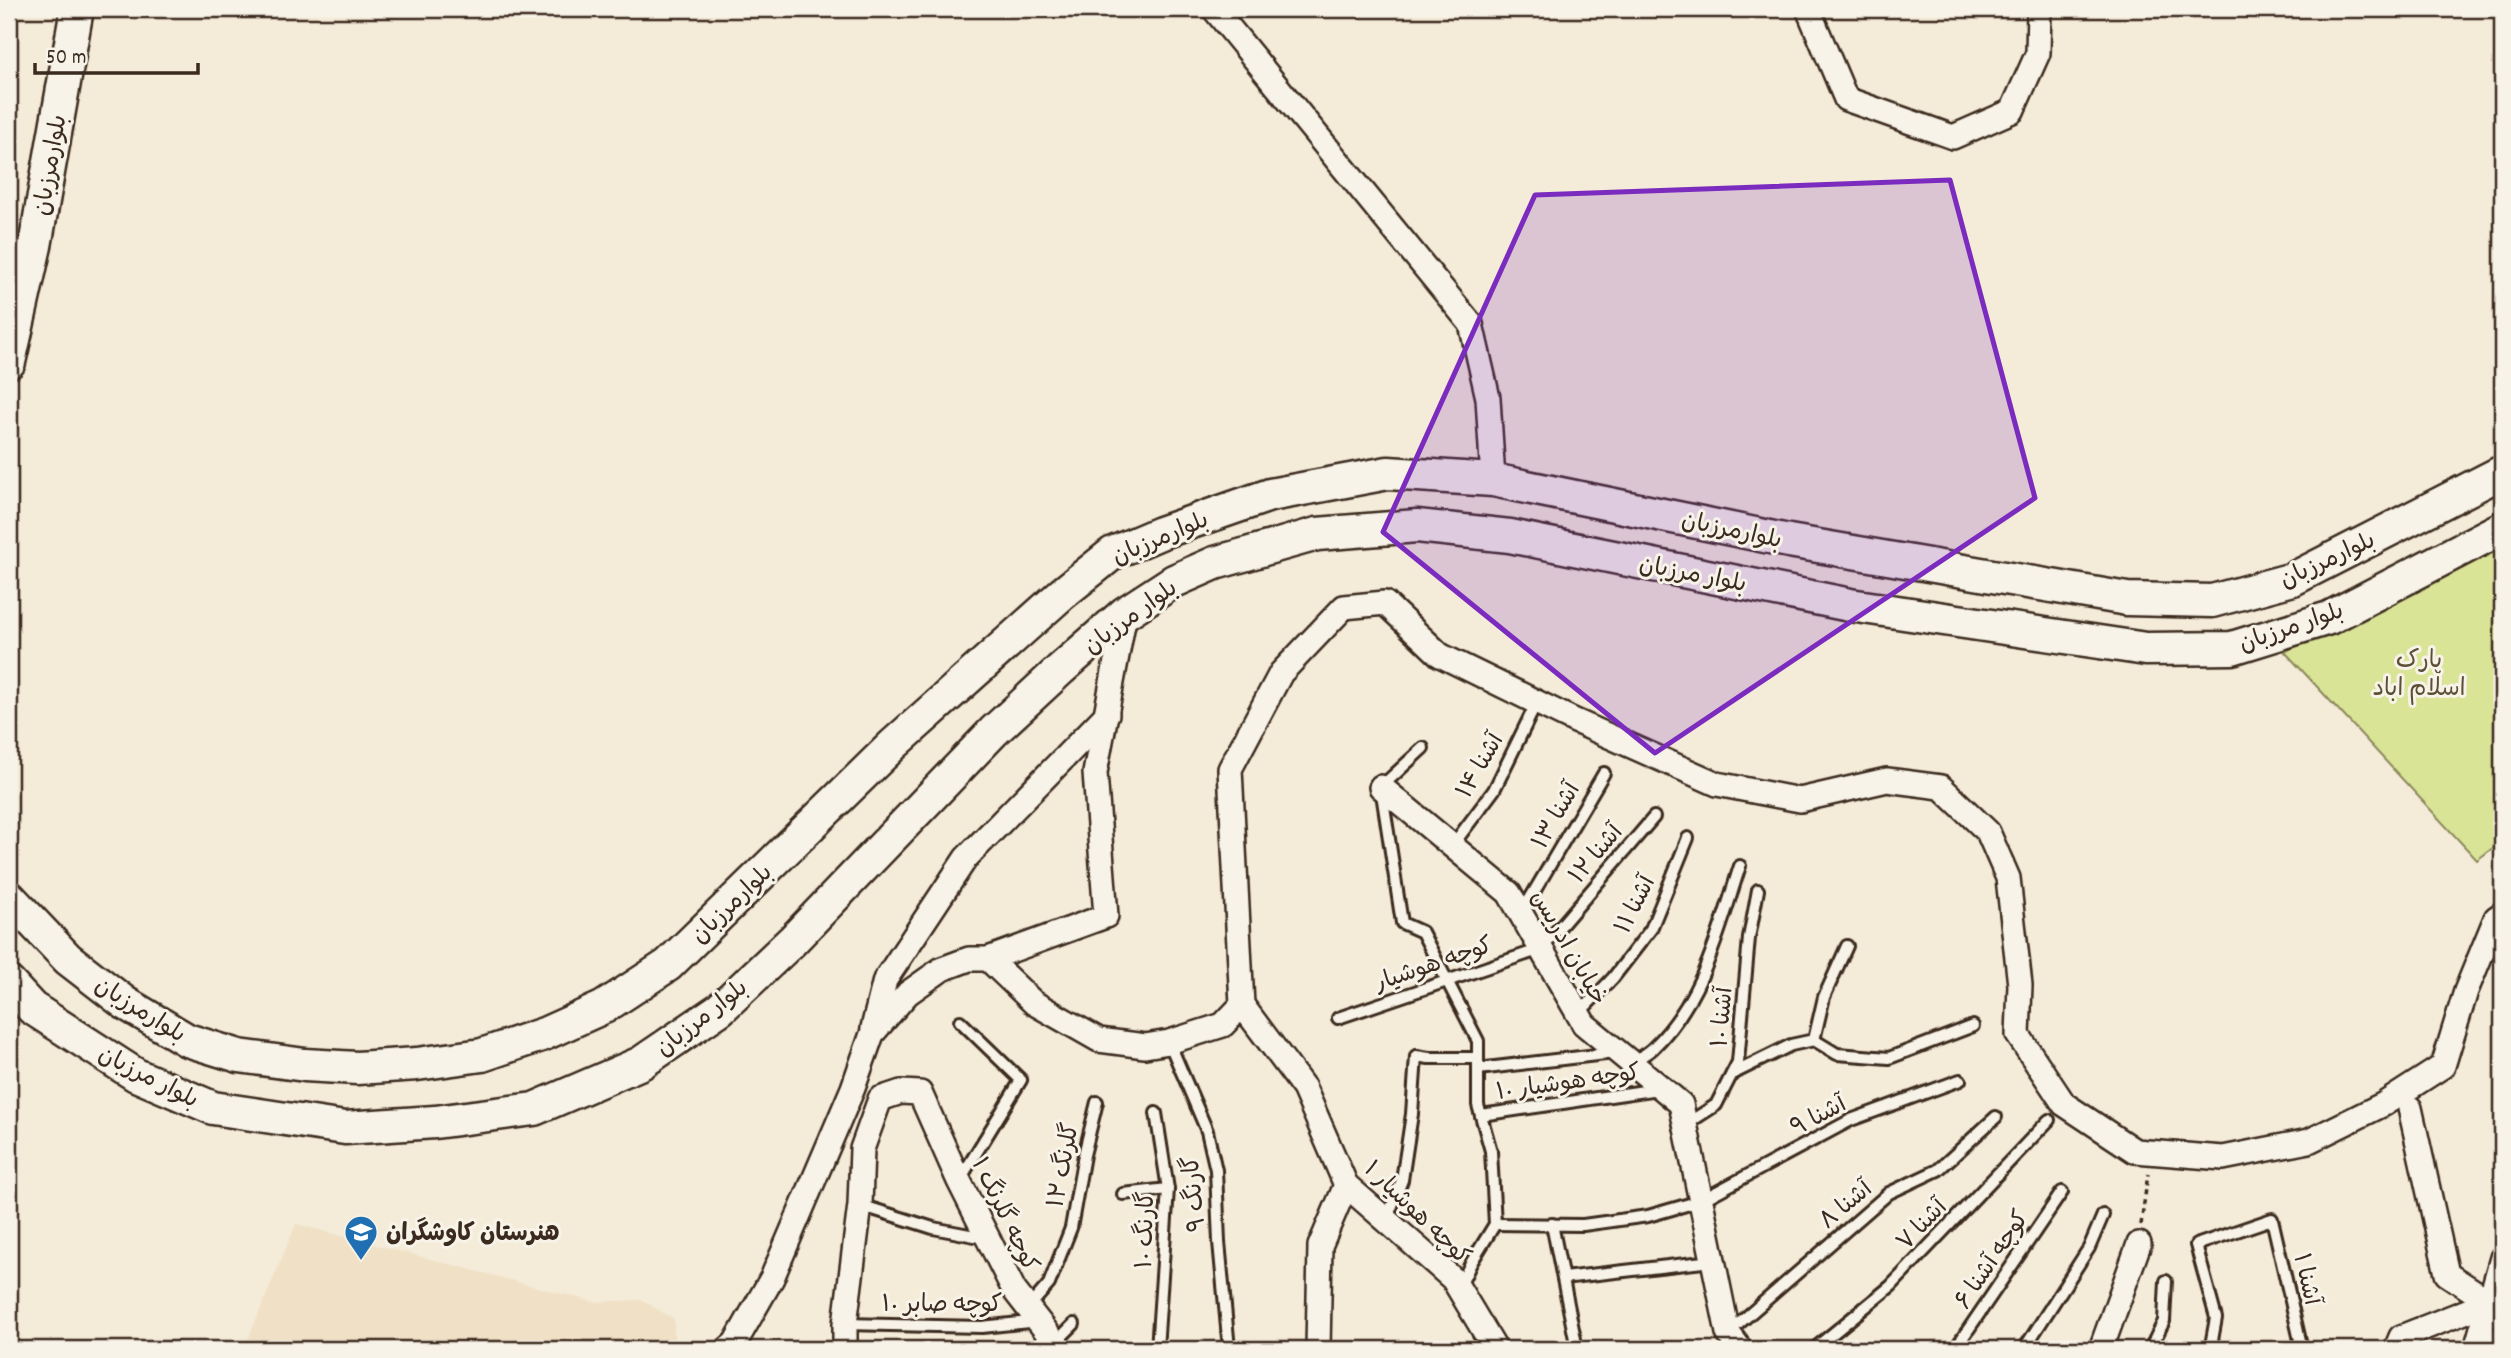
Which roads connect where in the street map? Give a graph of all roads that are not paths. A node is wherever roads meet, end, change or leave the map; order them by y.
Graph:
1 (77, 9) edge
2 (1214, 9) edge
3 (1808, 9) edge
4 (2039, 9) edge
5 (9, 362) edge
6 (2502, 472) edge
7 (1493, 480) junction
8 (2502, 528) edge
9 (1125, 613) junction
10 (1537, 702) junction
11 (1107, 714) junction
12 (1423, 748) dead end
13 (1604, 773) dead end
14 (1381, 787) junction
15 (1654, 817) dead end
16 (1688, 838) dead end
17 (1452, 846) junction
18 (1740, 866) dead end
19 (1758, 890) dead end
20 (9, 897) edge
21 (1521, 914) junction
22 (2502, 914) edge
23 (1847, 946) dead end
24 (1541, 949) junction
25 (988, 959) junction
26 (1448, 980) junction
27 (9, 983) edge
28 (1242, 1004) junction
29 (1578, 1014) junction
30 (1338, 1018) dead end
31 (960, 1021) dead end
32 (1973, 1026) dead end
33 (872, 1034) junction
34 (1814, 1040) junction
35 (1170, 1042) junction
36 (1625, 1058) junction
37 (1478, 1063) junction
38 (1732, 1074) junction
39 (1961, 1080) dead end
40 (1661, 1088) junction
41 (1097, 1102) dead end
42 (2410, 1108) dead end
43 (1156, 1113) dead end
44 (1481, 1115) junction
45 (1996, 1117) dead end
46 (2049, 1119) dead end
47 (1685, 1125) junction
48 (960, 1181) junction
49 (1346, 1185) junction
50 (1168, 1189) junction
51 (2062, 1192) dead end
52 (1123, 1194) dead end
53 (1700, 1200) junction
54 (860, 1205) junction
55 (2103, 1215) dead end
56 (1386, 1221) junction
57 (1495, 1224) junction
58 (1552, 1224) junction
59 (988, 1239) junction
60 (2139, 1244) road end
61 (2502, 1258) edge
62 (1712, 1261) junction
63 (1563, 1278) junction
64 (2166, 1281) dead end
65 (1459, 1289) junction
66 (2496, 1303) edge
67 (1033, 1315) junction
68 (845, 1324) junction
69 (1074, 1324) dead end
70 (2478, 1343) edge
71 (1734, 1344) edge
72 (2502, 1344) edge
73 (1057, 1346) edge
74 (728, 1349) edge
75 (845, 1349) edge
76 (1157, 1349) edge
77 (1229, 1349) edge
78 (1318, 1349) edge
79 (1494, 1349) edge
80 (1577, 1349) edge
81 (1814, 1349) edge
82 (1955, 1349) edge
83 (2024, 1349) edge
84 (2101, 1349) edge
85 (2150, 1349) edge
86 (2214, 1349) edge
87 (2302, 1349) edge
88 (2396, 1349) edge

1 - 5 main road, بلوارمرزبان
2 - 7 street
3 - 4 street
6 - 7 main road, بلوارمرزبان
7 - 20 main road, بلوارمرزبان
8 - 9 main road, بلوار مرزبان
9 - 11 street
9 - 27 main road, بلوار مرزبان
10 - 17 lane, آشنا ۱۴
10 - 22 street
10 - 28 street
11 - 25 street
11 - 33 street
12 - 14 lane
13 - 21 lane, آشنا ۱۳
14 - 17 street, خیابان ادریس
14 - 26 lane
15 - 24 lane, آشنا ۱۲
16 - 29 lane, آشنا ۱۱
17 - 21 street, خیابان ادریس
18 - 36 lane, آشنا ۱۰
19 - 38 lane, آشنا ۱۰
21 - 24 street, خیابان ادریس
23 - 34 lane
24 - 26 lane, کوچه هوشیار
24 - 29 street, خیابان ادریس
25 - 33 street
25 - 35 street
26 - 30 lane, کوچه هوشیار
26 - 37 lane
28 - 35 street
28 - 49 street, کوچه هوشیار ۱
29 - 36 street, خیابان ادریس
31 - 48 lane
32 - 34 lane
33 - 74 street
34 - 38 lane
35 - 77 lane, گارنگ ۹
36 - 37 lane
36 - 40 street, خیابان ادریس
37 - 44 lane
37 - 56 lane
38 - 47 lane, آشنا ۱۰
39 - 53 lane, آشنا ۹
40 - 44 lane, کوچه هوشیار ۱۰
40 - 47 street, خیابان ادریس
41 - 67 lane, گلرنگ ۱۲
42 - 66 street
43 - 50 lane, گارنگ ۱۰
44 - 57 lane
45 - 71 lane, آشنا ۸
46 - 81 lane, آشنا ۷
47 - 53 street, خیابان ادریس
48 - 54 street, کوچه گلرنگ ۱
48 - 59 street, کوچه گلرنگ ۱
49 - 56 street, کوچه هوشیار ۱
49 - 78 street
50 - 52 lane
50 - 76 lane, گارنگ ۱۰
51 - 82 lane, کوچه آشنا ۶
53 - 58 lane, آشنا ۹
53 - 62 street, خیابان ادریس
54 - 59 lane
54 - 68 street
55 - 83 lane
56 - 65 street, کوچه هوشیار ۱
57 - 58 lane, آشنا ۹
57 - 65 lane
58 - 63 lane
59 - 67 street, کوچه گلرنگ ۱
60 - 84 street
61 - 66 street
62 - 63 lane
62 - 71 street, خیابان ادریس
63 - 80 lane
64 - 85 lane
65 - 79 street, کوچه هوشیار ۱
66 - 70 street
66 - 88 street
67 - 68 lane, کوچه صابر ۱۰
67 - 73 street, کوچه گلرنگ ۱
68 - 75 street
69 - 73 lane
70 - 72 street
86 - 87 lane, آشنا ۱

